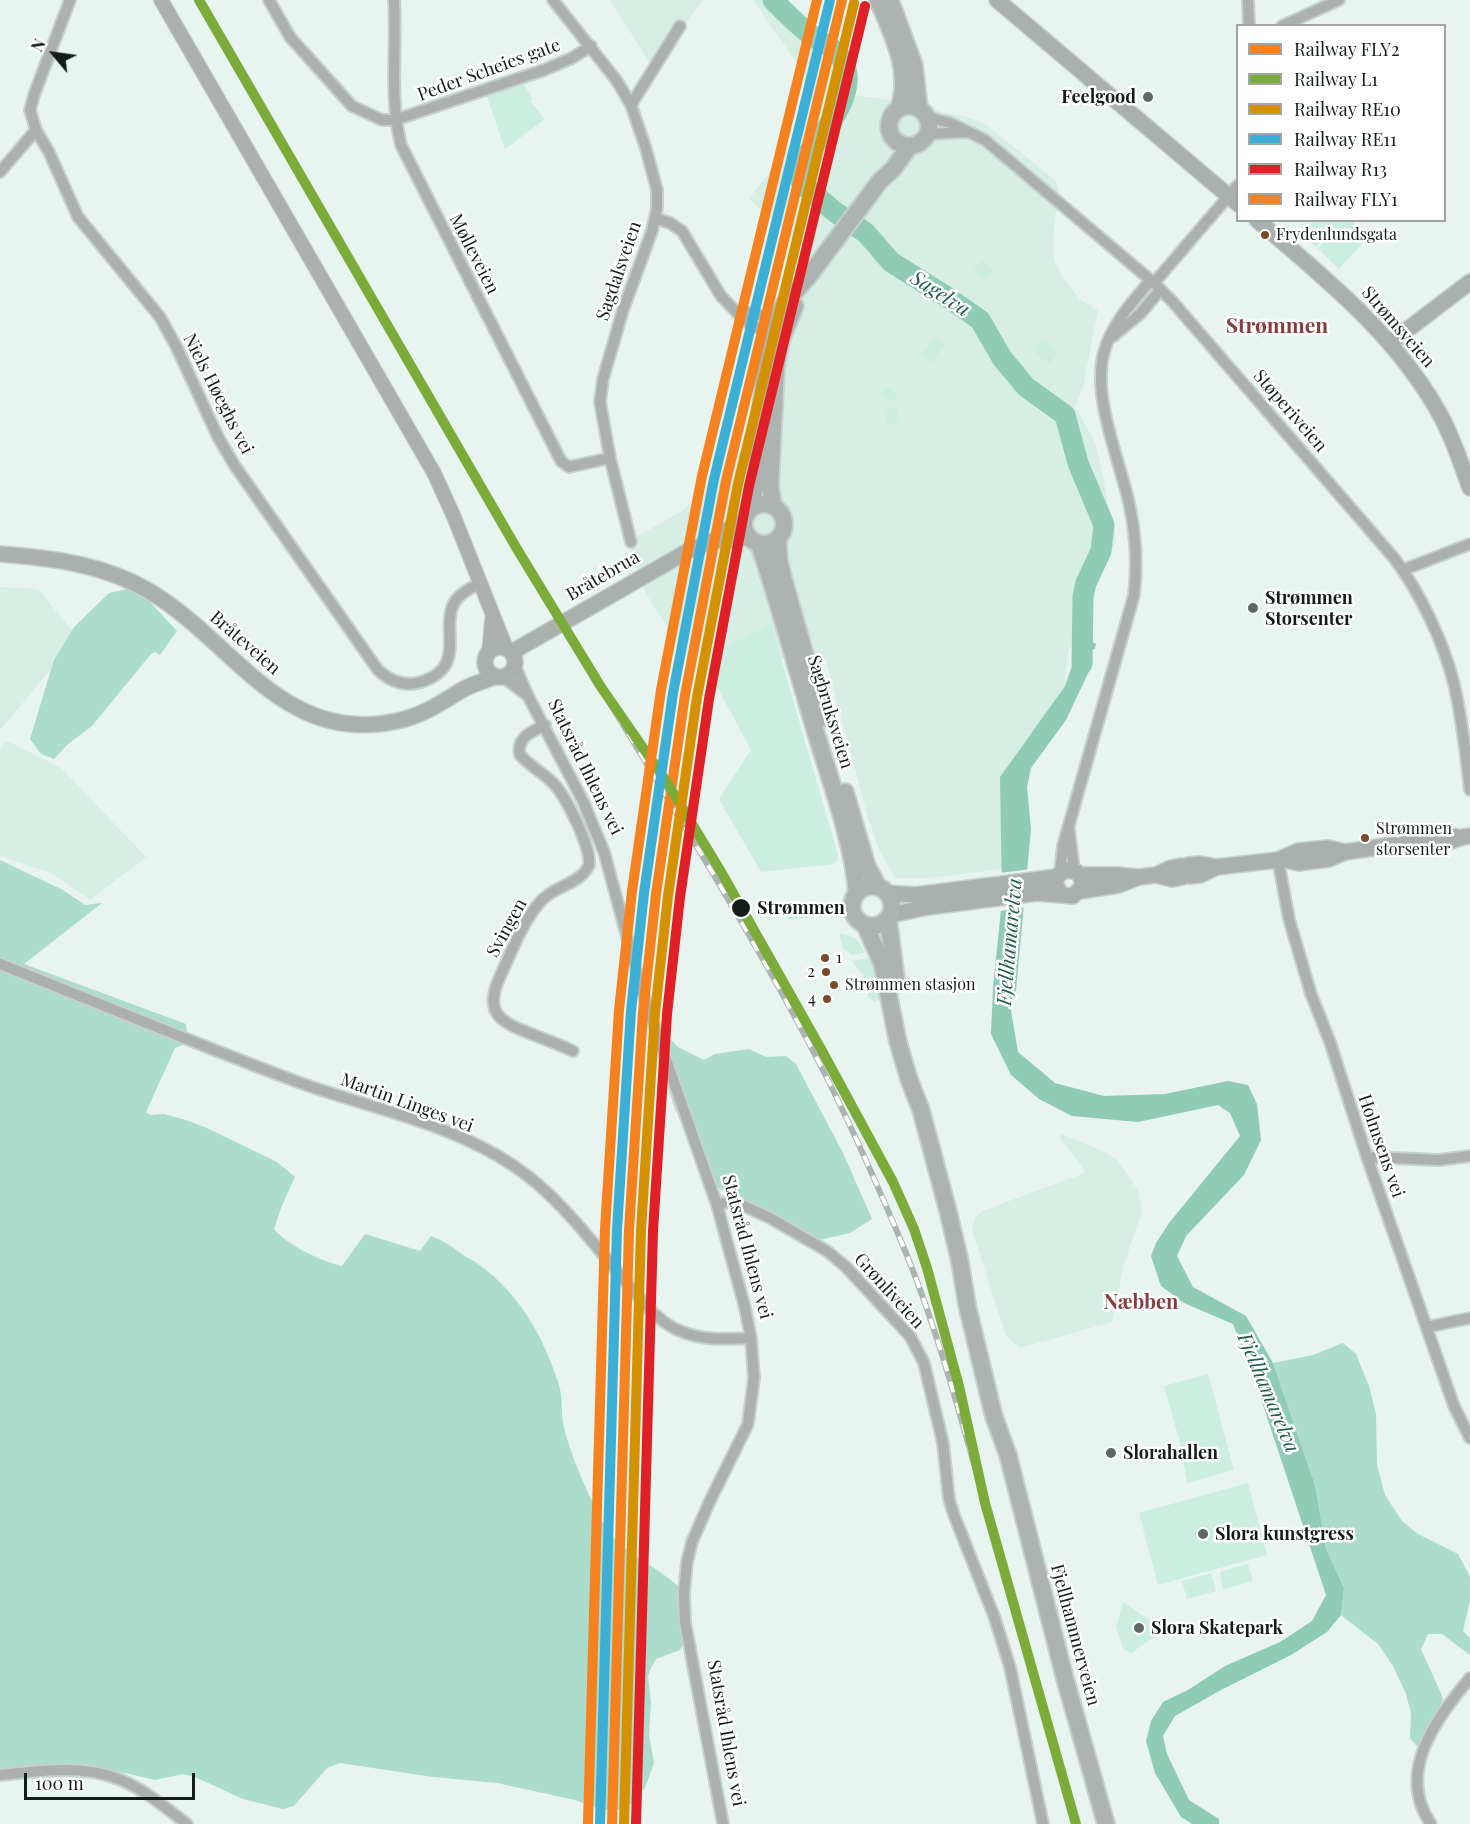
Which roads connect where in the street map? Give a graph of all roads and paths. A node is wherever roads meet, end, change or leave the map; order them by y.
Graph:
1 (70, 0) edge
2 (161, 0) edge
3 (269, 0) edge
4 (394, 0) edge
5 (554, 0) edge
6 (878, 0) edge
7 (890, 0) edge
8 (1248, 0) edge
9 (1339, 0) edge
10 (1002, 1) edge
11 (1249, 24) edge
12 (1286, 24) edge
13 (680, 26) dead end
14 (591, 46) junction
15 (632, 105) junction
16 (899, 108) junction
17 (923, 113) junction
18 (395, 120) junction
19 (36, 130) junction
20 (968, 132) junction
21 (927, 134) junction
22 (892, 137) junction
23 (910, 146) junction
24 (0, 172) edge
25 (876, 187) junction
26 (1234, 195) edge
27 (655, 218) junction
28 (1259, 222) edge
29 (1470, 282) edge
30 (1155, 284) junction
31 (777, 328) junction
32 (1390, 343) junction
33 (610, 458) junction
34 (1467, 471) edge
35 (1470, 488) edge
36 (772, 505) junction
37 (748, 514) junction
38 (716, 540) junction
39 (753, 540) junction
40 (778, 540) junction
41 (631, 542) dead end
42 (1470, 544) edge
43 (0, 554) edge
44 (1403, 570) junction
45 (480, 583) junction
46 (492, 617) junction
47 (511, 655) junction
48 (487, 658) junction
49 (500, 676) junction
50 (465, 688) junction
51 (528, 696) junction
52 (545, 725) junction
53 (1470, 790) edge
54 (1463, 836) edge
55 (1280, 860) junction
56 (1068, 874) junction
57 (1138, 878) junction
58 (1036, 887) junction
59 (883, 890) junction
60 (998, 891) junction
61 (1080, 891) junction
62 (1061, 894) junction
63 (855, 896) junction
64 (889, 917) junction
65 (860, 921) junction
66 (0, 964) edge
67 (573, 1051) dead end
68 (921, 1110) junction
69 (1470, 1156) edge
70 (1367, 1157) junction
71 (717, 1205) junction
72 (1470, 1318) edge
73 (1427, 1327) junction
74 (751, 1338) junction
75 (1470, 1438) edge
76 (1470, 1678) edge
77 (0, 1776) edge
78 (187, 1824) edge
79 (723, 1824) edge
80 (1043, 1824) edge
81 (1106, 1824) edge
82 (1431, 1824) edge

1 - 19 street, Niels Høeghs vei
2 - 45 street, Statsråd Ihlens vei
3 - 18 street
4 - 18 street, Mølleveien
5 - 14 street, Sagdalsveien
6 - 16 main road
7 - 17 main road
8 - 11 street
9 - 12 street
10 - 26 main road
13 - 15 street
14 - 15 street, Sagdalsveien
14 - 18 street, Peder Scheies gate
15 - 27 street, Sagdalsveien
16 - 17 main road
16 - 22 main road
17 - 20 street, Støperiveien
17 - 21 main road
18 - 33 street, Mølleveien
19 - 24 street
19 - 45 street, Niels Høeghs vei
20 - 21 street
20 - 30 street, Støperiveien
21 - 23 main road
22 - 23 main road
22 - 25 main road
23 - 25 main road
25 - 31 main road
26 - 30 street
27 - 31 street
27 - 33 street, Sagdalsveien
28 - 32 main road, Strømsveien
29 - 32 main road
30 - 44 street, Støperiveien
30 - 56 street
31 - 36 main road
31 - 37 main road
32 - 34 main road, Strømsveien
33 - 41 street, Sagdalsveien
34 - 35 main road, Strømsveien
36 - 37 main road
36 - 40 main road
37 - 38 main road, Bråtebrua
37 - 39 main road
38 - 39 main road, Bråtebrua
38 - 47 main road, Bråtebrua
39 - 40 main road
39 - 63 main road, Sagbruksveien
40 - 59 main road, Sagbruksveien
42 - 44 street
43 - 50 main road, Bråteveien
44 - 53 street, Støperiveien
45 - 46 street, Statsråd Ihlens vei
46 - 47 street, Statsråd Ihlens vei
46 - 48 street, Statsråd Ihlens vei
47 - 48 main road
47 - 49 main road
47 - 51 street, Statsråd Ihlens vei
48 - 49 main road, Statsråd Ihlens vei
48 - 50 main road, Bråteveien
49 - 50 main road, Bråteveien
49 - 51 street, Statsråd Ihlens vei
51 - 52 street, Statsråd Ihlens vei
52 - 67 street, Svingen
52 - 71 street, Statsråd Ihlens vei
54 - 55 main road
55 - 57 main road
55 - 70 street, Holmsens vei
56 - 57 main road
56 - 58 main road
56 - 61 main road
56 - 62 main road
57 - 61 main road
58 - 60 main road
58 - 62 main road
59 - 60 main road
59 - 63 main road
59 - 64 main road
60 - 64 main road
61 - 62 main road
63 - 65 main road
64 - 65 main road
64 - 68 main road, Fjellhammerveien
65 - 68 main road, Fjellhammerveien
66 - 74 street, Martin Linges vei
68 - 81 main road, Fjellhammerveien
69 - 70 street
70 - 73 street, Holmsens vei
71 - 74 street, Statsråd Ihlens vei
71 - 80 street, Grønliveien
72 - 73 street
73 - 75 street, Holmsens vei
74 - 79 street, Statsråd Ihlens vei
76 - 82 street
77 - 78 street

